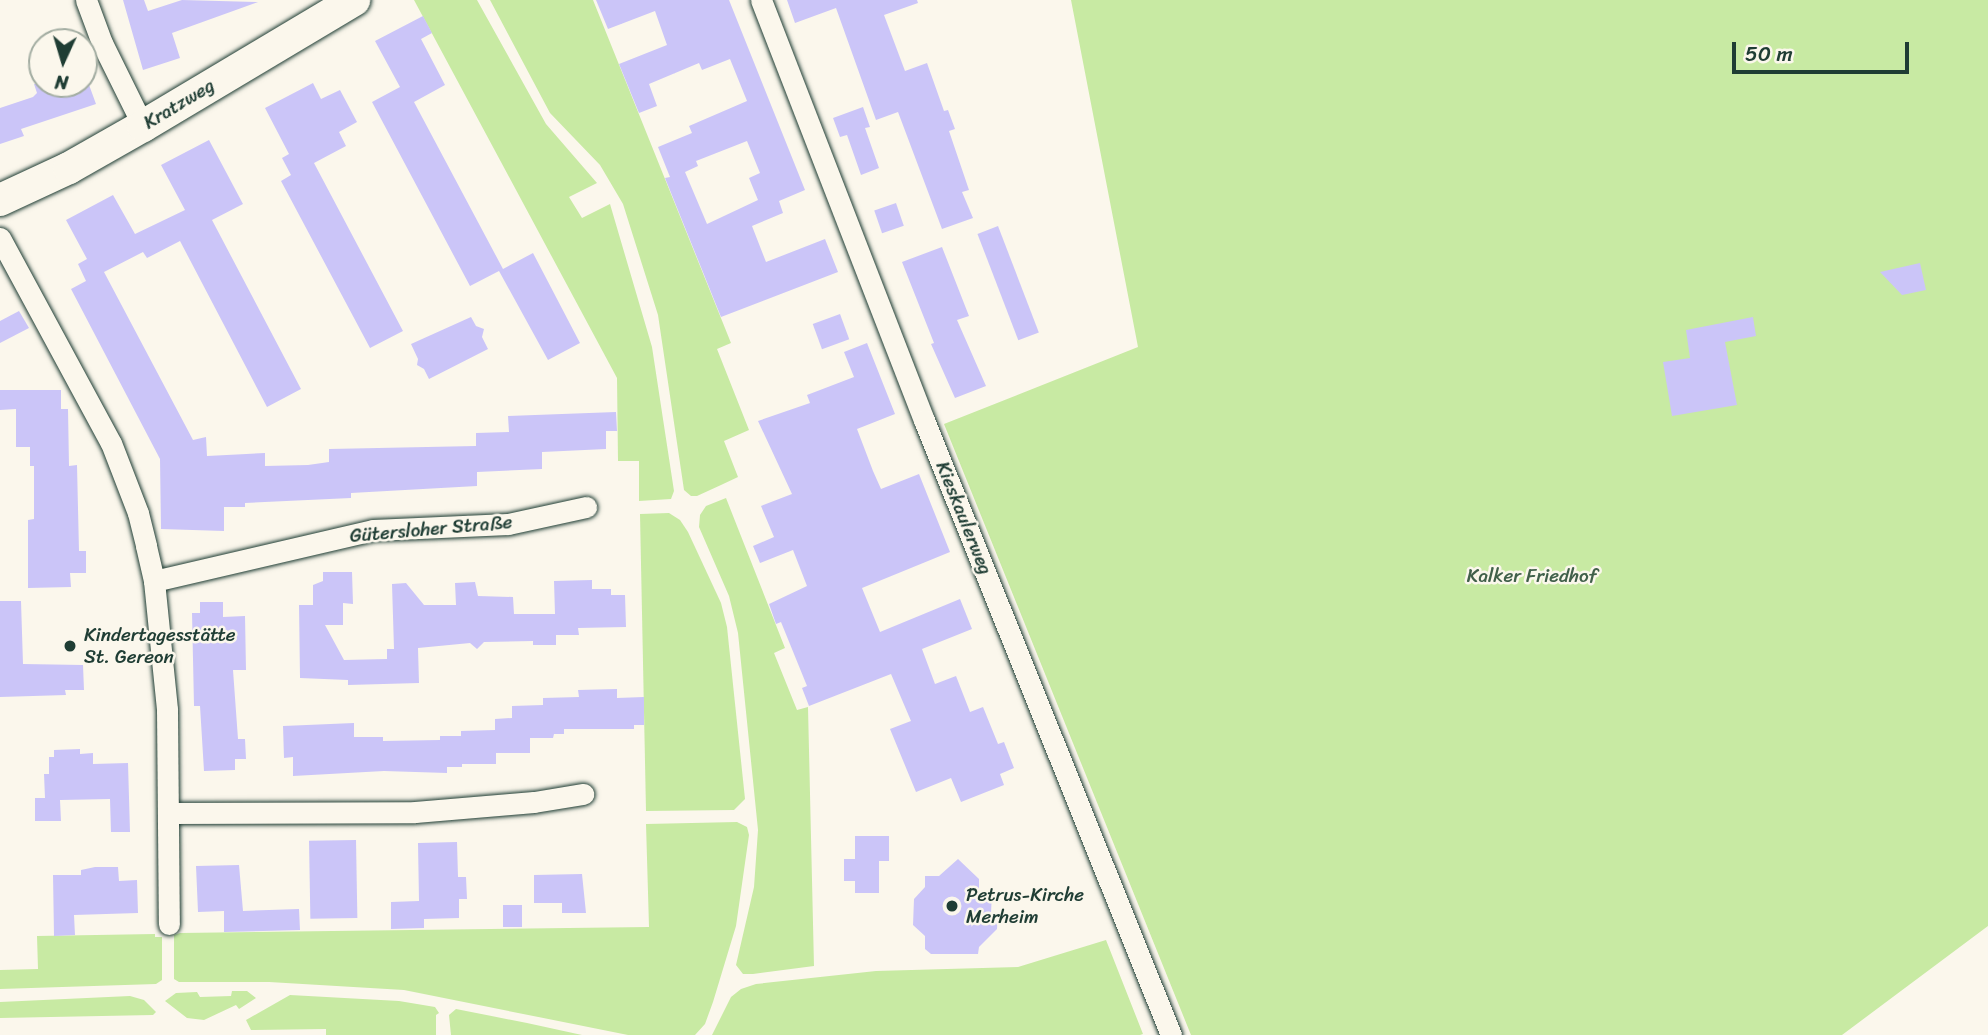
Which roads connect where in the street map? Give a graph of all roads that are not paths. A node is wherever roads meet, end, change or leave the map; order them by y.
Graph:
1 (86, 0) edge
2 (354, 0) edge
3 (761, 0) edge
4 (143, 126) junction
5 (0, 200) edge
6 (0, 238) edge
7 (586, 507) dead end
8 (154, 581) junction
9 (583, 794) dead end
10 (169, 813) junction
11 (169, 924) dead end
12 (1171, 1035) edge

1 - 4 street
2 - 4 street, Kratzweg
3 - 12 street, Kieskaulerweg
4 - 5 street, Kratzweg
6 - 8 street
7 - 8 street, Gütersloher Straße
8 - 10 street
9 - 10 street
10 - 11 street

